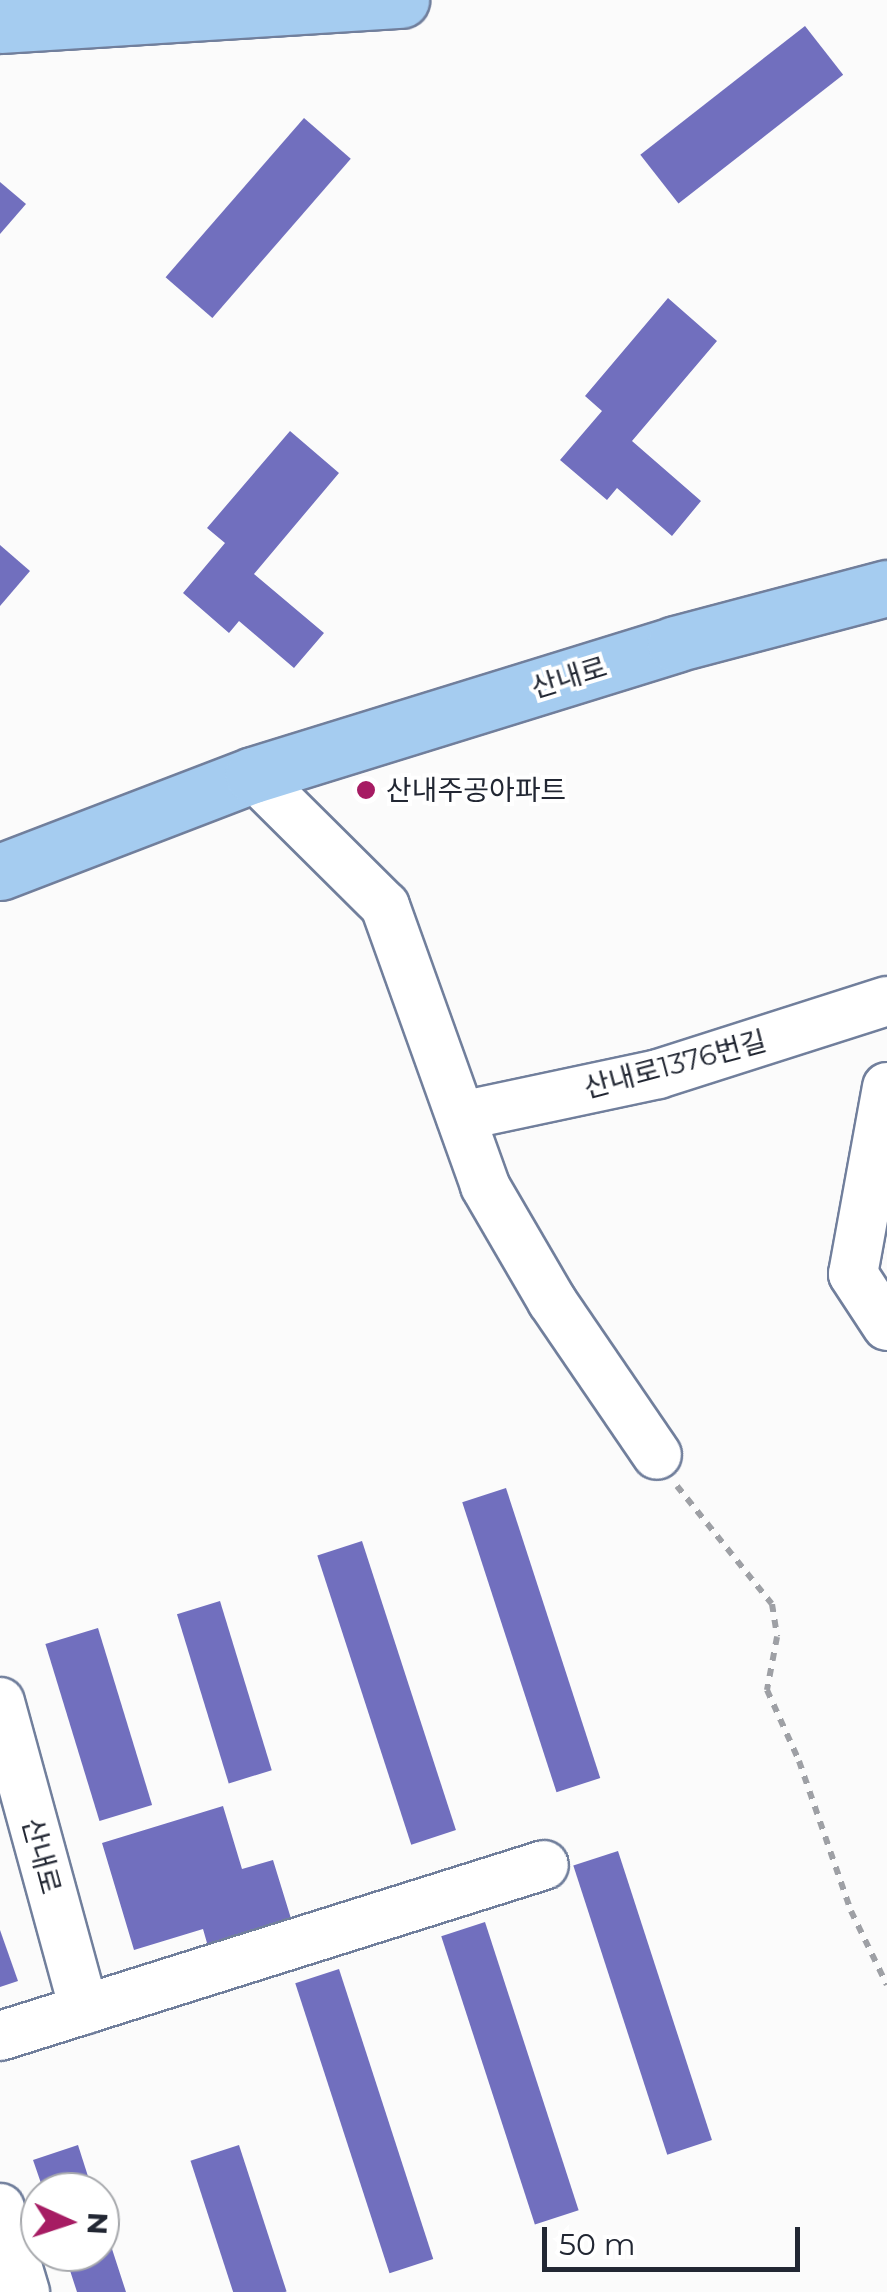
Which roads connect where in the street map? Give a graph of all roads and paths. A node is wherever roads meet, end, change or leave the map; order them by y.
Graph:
1 (401, 0) edge
2 (0, 25) edge
3 (887, 588) edge
4 (253, 775) junction
5 (0, 872) edge
6 (887, 1001) edge
7 (887, 1087) edge
8 (461, 1116) junction
9 (887, 1326) edge
10 (657, 1455) joint
11 (0, 1702) edge
12 (544, 1865) dead end
13 (887, 1986) edge
14 (84, 2010) junction
15 (0, 2036) edge
16 (0, 2208) edge
17 (25, 2292) edge

1 - 2 main road
3 - 4 main road, 산내로
4 - 5 main road, 산내로
4 - 8 street
6 - 8 street, 산내로1376번길
7 - 9 street
8 - 10 street
10 - 13 path
11 - 14 street, 산내로
12 - 14 street
14 - 15 street
16 - 17 street

